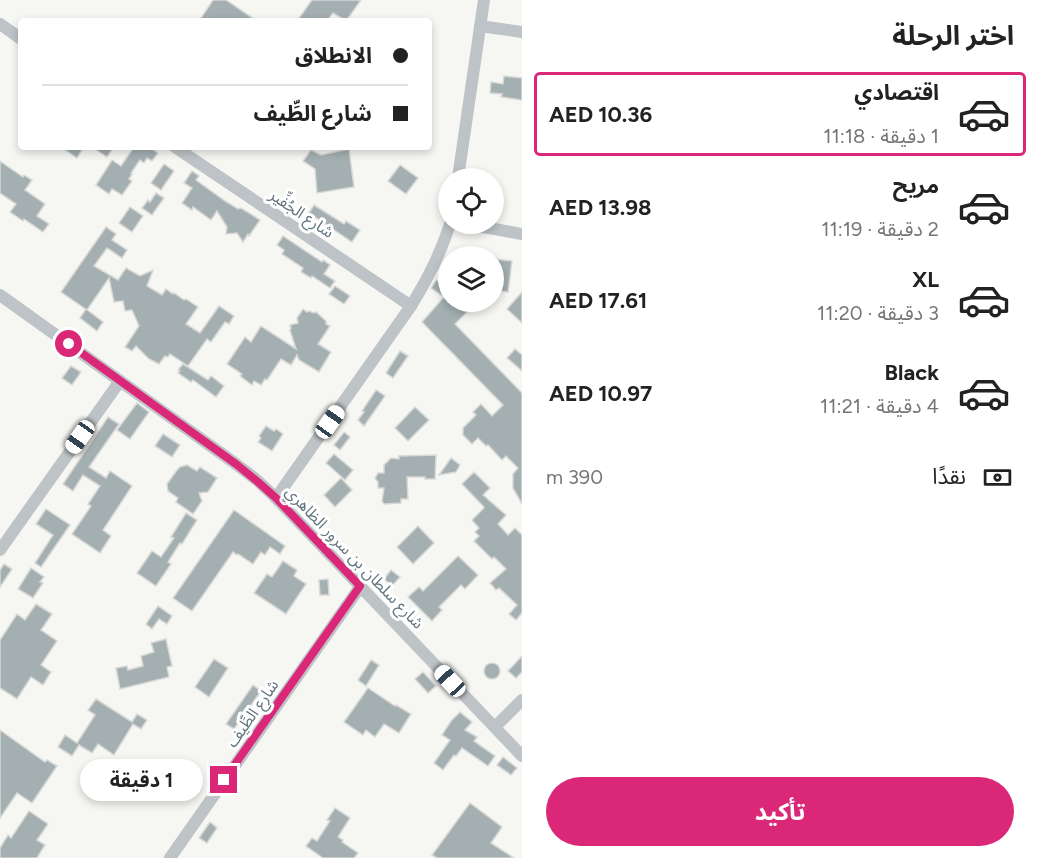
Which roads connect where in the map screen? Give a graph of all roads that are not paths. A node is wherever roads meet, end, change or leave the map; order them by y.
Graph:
1 (484, 0) edge
2 (0, 24) edge
3 (480, 26) junction
4 (522, 32) edge
5 (18, 37) edge
6 (179, 150) edge
7 (459, 168) edge
8 (504, 231) edge
9 (447, 234) edge
10 (522, 234) edge
11 (0, 295) edge
12 (411, 306) junction
13 (120, 381) junction
14 (276, 498) junction
15 (0, 550) edge
16 (360, 586) junction
17 (522, 700) edge
18 (495, 728) junction
19 (522, 756) edge
20 (170, 858) edge

1 - 3 street
2 - 5 street
3 - 4 street
3 - 7 street
6 - 12 street, شارع الجُفِّير
8 - 10 street
9 - 12 street
11 - 13 street, شارع سلطان بن سرور الظاهري
12 - 14 street
13 - 14 street, شارع سلطان بن سرور الظاهري
13 - 15 street
14 - 16 street, شارع سلطان بن سرور الظاهري
16 - 18 street, شارع سلطان بن سرور الظاهري
16 - 20 street, شارع الطِّيف
17 - 18 street
18 - 19 street, شارع سلطان بن سرور الظاهري

